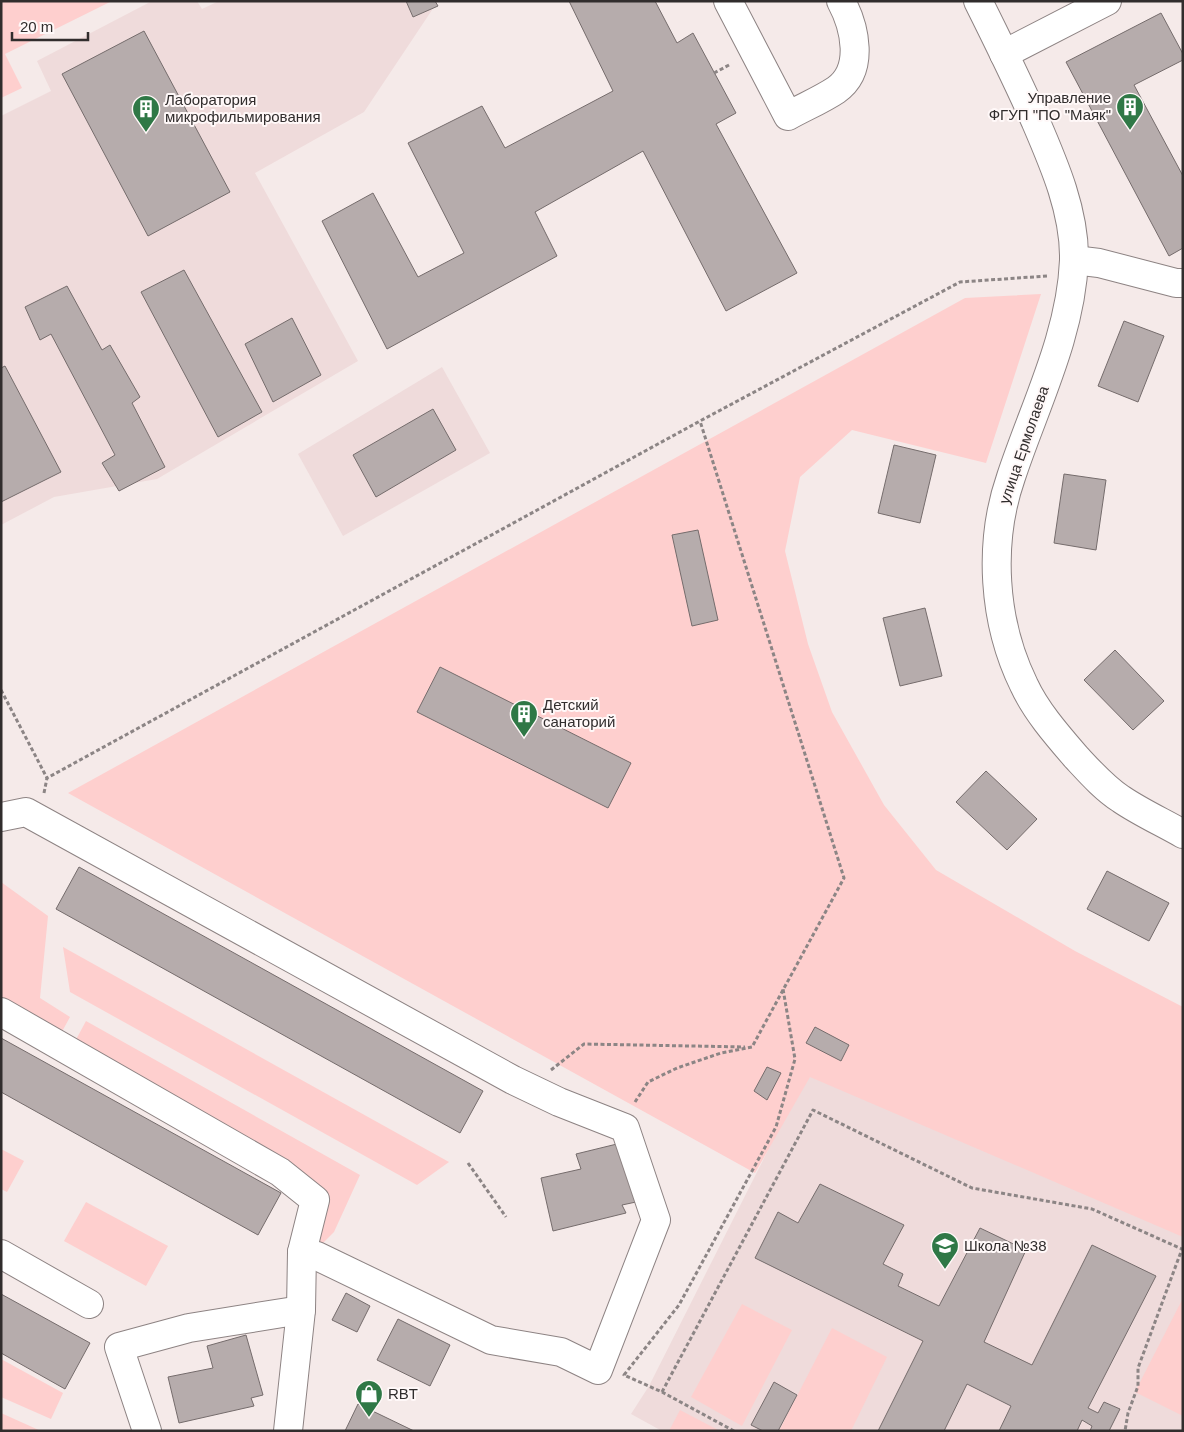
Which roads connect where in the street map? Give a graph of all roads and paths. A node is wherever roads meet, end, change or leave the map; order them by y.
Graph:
1 (728, 1) edge
2 (978, 1) edge
3 (1107, 1) edge
4 (844, 2) edge
5 (1004, 54) junction
6 (736, 61) dead end
7 (714, 73) dead end
8 (1073, 270) junction
9 (1183, 283) edge
10 (700, 421) junction
11 (1, 690) edge
12 (47, 778) junction
13 (1, 817) edge
14 (38, 818) junction
15 (1183, 834) edge
16 (783, 989) junction
17 (1, 1012) edge
18 (752, 1047) junction
19 (546, 1074) dead end
20 (635, 1102) dead end
21 (468, 1163) dead end
22 (506, 1217) dead end
23 (302, 1252) junction
24 (1, 1254) edge
25 (89, 1304) dead end
26 (301, 1310) junction
27 (662, 1392) junction
28 (146, 1431) edge
29 (288, 1431) edge
30 (734, 1431) edge
31 (1125, 1431) edge

1 - 4 street
2 - 5 street, улица Ермолаева
3 - 5 street
5 - 8 street, улица Ермолаева
6 - 7 path
8 - 9 street
8 - 10 path
8 - 15 street, улица Ермолаева
10 - 12 path
10 - 16 path
11 - 12 path
12 - 14 path
13 - 14 street
14 - 23 street
16 - 18 path
16 - 27 path
17 - 23 street
18 - 19 path
18 - 20 path
21 - 22 path
23 - 26 street
24 - 25 street
26 - 28 street
26 - 29 street
27 - 30 path
27 - 31 path

